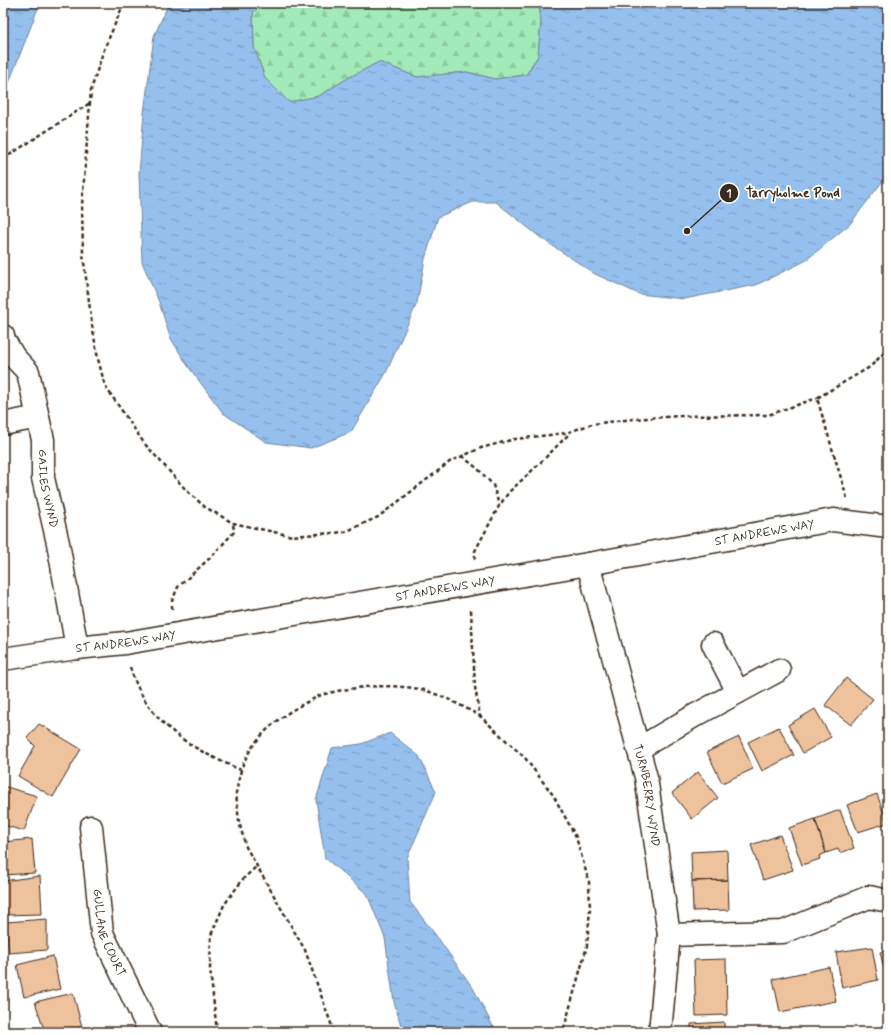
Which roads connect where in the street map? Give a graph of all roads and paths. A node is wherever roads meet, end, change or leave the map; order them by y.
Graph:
1 (124, 3) edge
2 (90, 102) junction
3 (3, 159) edge
4 (3, 336) edge
5 (888, 349) edge
6 (817, 398) junction
7 (38, 416) junction
8 (3, 424) edge
9 (571, 431) junction
10 (462, 456) junction
11 (499, 506) junction
12 (233, 523) junction
13 (855, 523) junction
14 (888, 527) edge
15 (588, 564) junction
16 (471, 584) junction
17 (176, 634) junction
18 (125, 643) junction
19 (713, 644) dead end
20 (77, 648) junction
21 (3, 659) edge
22 (779, 670) dead end
23 (738, 692) junction
24 (480, 716) junction
25 (638, 749) junction
26 (241, 770) junction
27 (91, 828) dead end
28 (257, 866) junction
29 (888, 901) edge
30 (669, 935) junction
31 (150, 1032) edge
32 (217, 1032) edge
33 (334, 1032) edge
34 (564, 1032) edge
35 (660, 1032) edge

1 - 2 path
2 - 3 path
2 - 12 path
4 - 7 street, GAILES WYND
5 - 6 path
6 - 9 path
6 - 13 path
7 - 8 street
7 - 20 street, GAILES WYND
9 - 10 path
9 - 11 path
10 - 11 path
10 - 12 path
11 - 16 path
12 - 17 path
13 - 14 street, ST ANDREWS WAY
13 - 15 street, ST ANDREWS WAY
15 - 16 street, ST ANDREWS WAY
15 - 25 street, TURNBERRY WYND
16 - 17 street, ST ANDREWS WAY
16 - 24 path
17 - 18 street, ST ANDREWS WAY
18 - 20 street, ST ANDREWS WAY
18 - 26 path
19 - 23 street
20 - 21 street, ST ANDREWS WAY
22 - 23 street
23 - 25 street
24 - 26 path
24 - 34 path
25 - 30 street, TURNBERRY WYND
26 - 28 path
27 - 31 street, GULLANE COURT
28 - 32 path
28 - 33 path
29 - 30 street
30 - 35 street, TURNBERRY WYND

